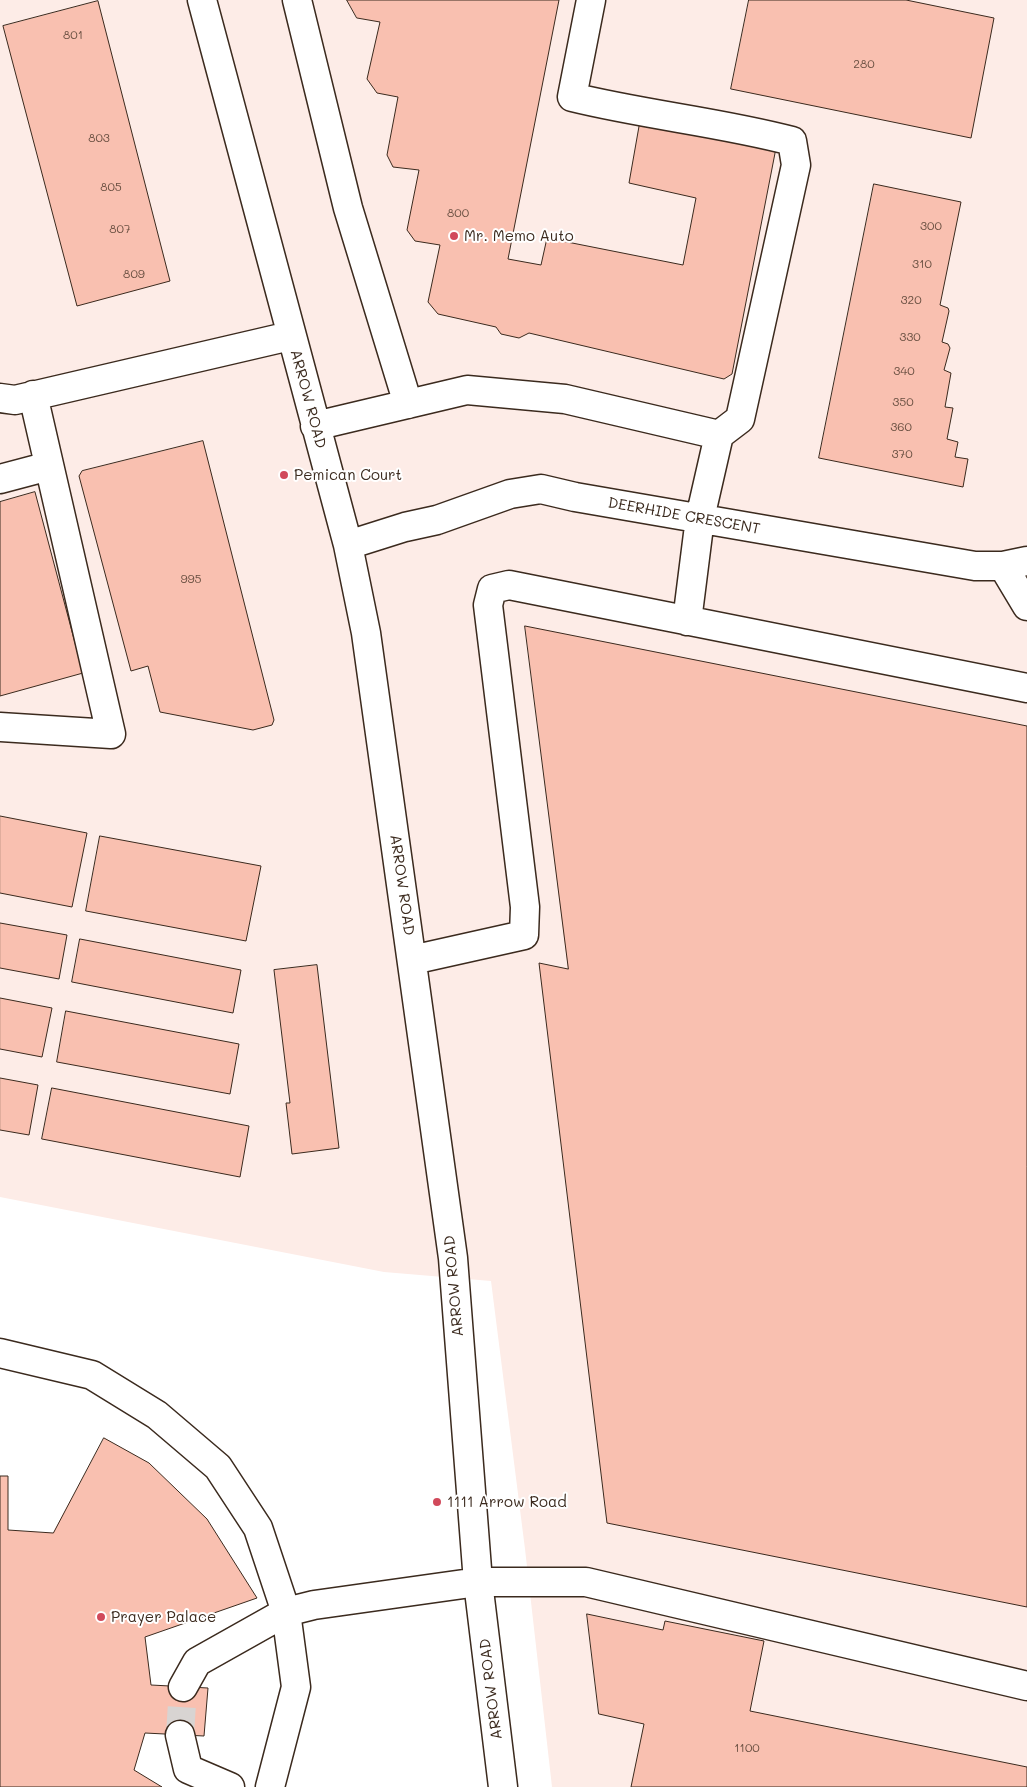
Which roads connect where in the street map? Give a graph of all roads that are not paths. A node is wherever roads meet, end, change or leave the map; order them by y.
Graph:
1 (202, 0) edge
2 (297, 0) edge
3 (591, 0) edge
4 (290, 336) junction
5 (33, 395) junction
6 (0, 398) edge
7 (408, 404) junction
8 (315, 426) junction
9 (719, 435) junction
10 (49, 466) junction
11 (0, 479) edge
12 (700, 518) junction
13 (348, 545) junction
14 (1015, 564) edge
15 (1027, 606) edge
16 (687, 621) junction
17 (1027, 688) edge
18 (0, 727) edge
19 (412, 960) junction
20 (0, 1353) edge
21 (478, 1582) junction
22 (286, 1612) junction
23 (1027, 1686) edge
24 (183, 1687) tunnel mouth
25 (180, 1735) tunnel mouth
26 (230, 1787) edge
27 (270, 1787) edge
28 (503, 1787) edge

1 - 4 street, ARROW ROAD
2 - 7 street
3 - 9 street
4 - 5 street
4 - 8 street, ARROW ROAD
5 - 6 street
5 - 10 street
7 - 8 street
7 - 9 street
8 - 13 street, ARROW ROAD
9 - 12 street
10 - 11 street
10 - 18 street
12 - 13 street, DEERHIDE CRESCENT
12 - 14 street, DEERHIDE CRESCENT
12 - 16 street
13 - 19 street, ARROW ROAD
14 - 15 street
16 - 17 street
16 - 19 street
19 - 21 street, ARROW ROAD
20 - 22 street
21 - 22 street
21 - 23 street
21 - 28 street, ARROW ROAD
22 - 24 street
22 - 27 street
25 - 26 street

